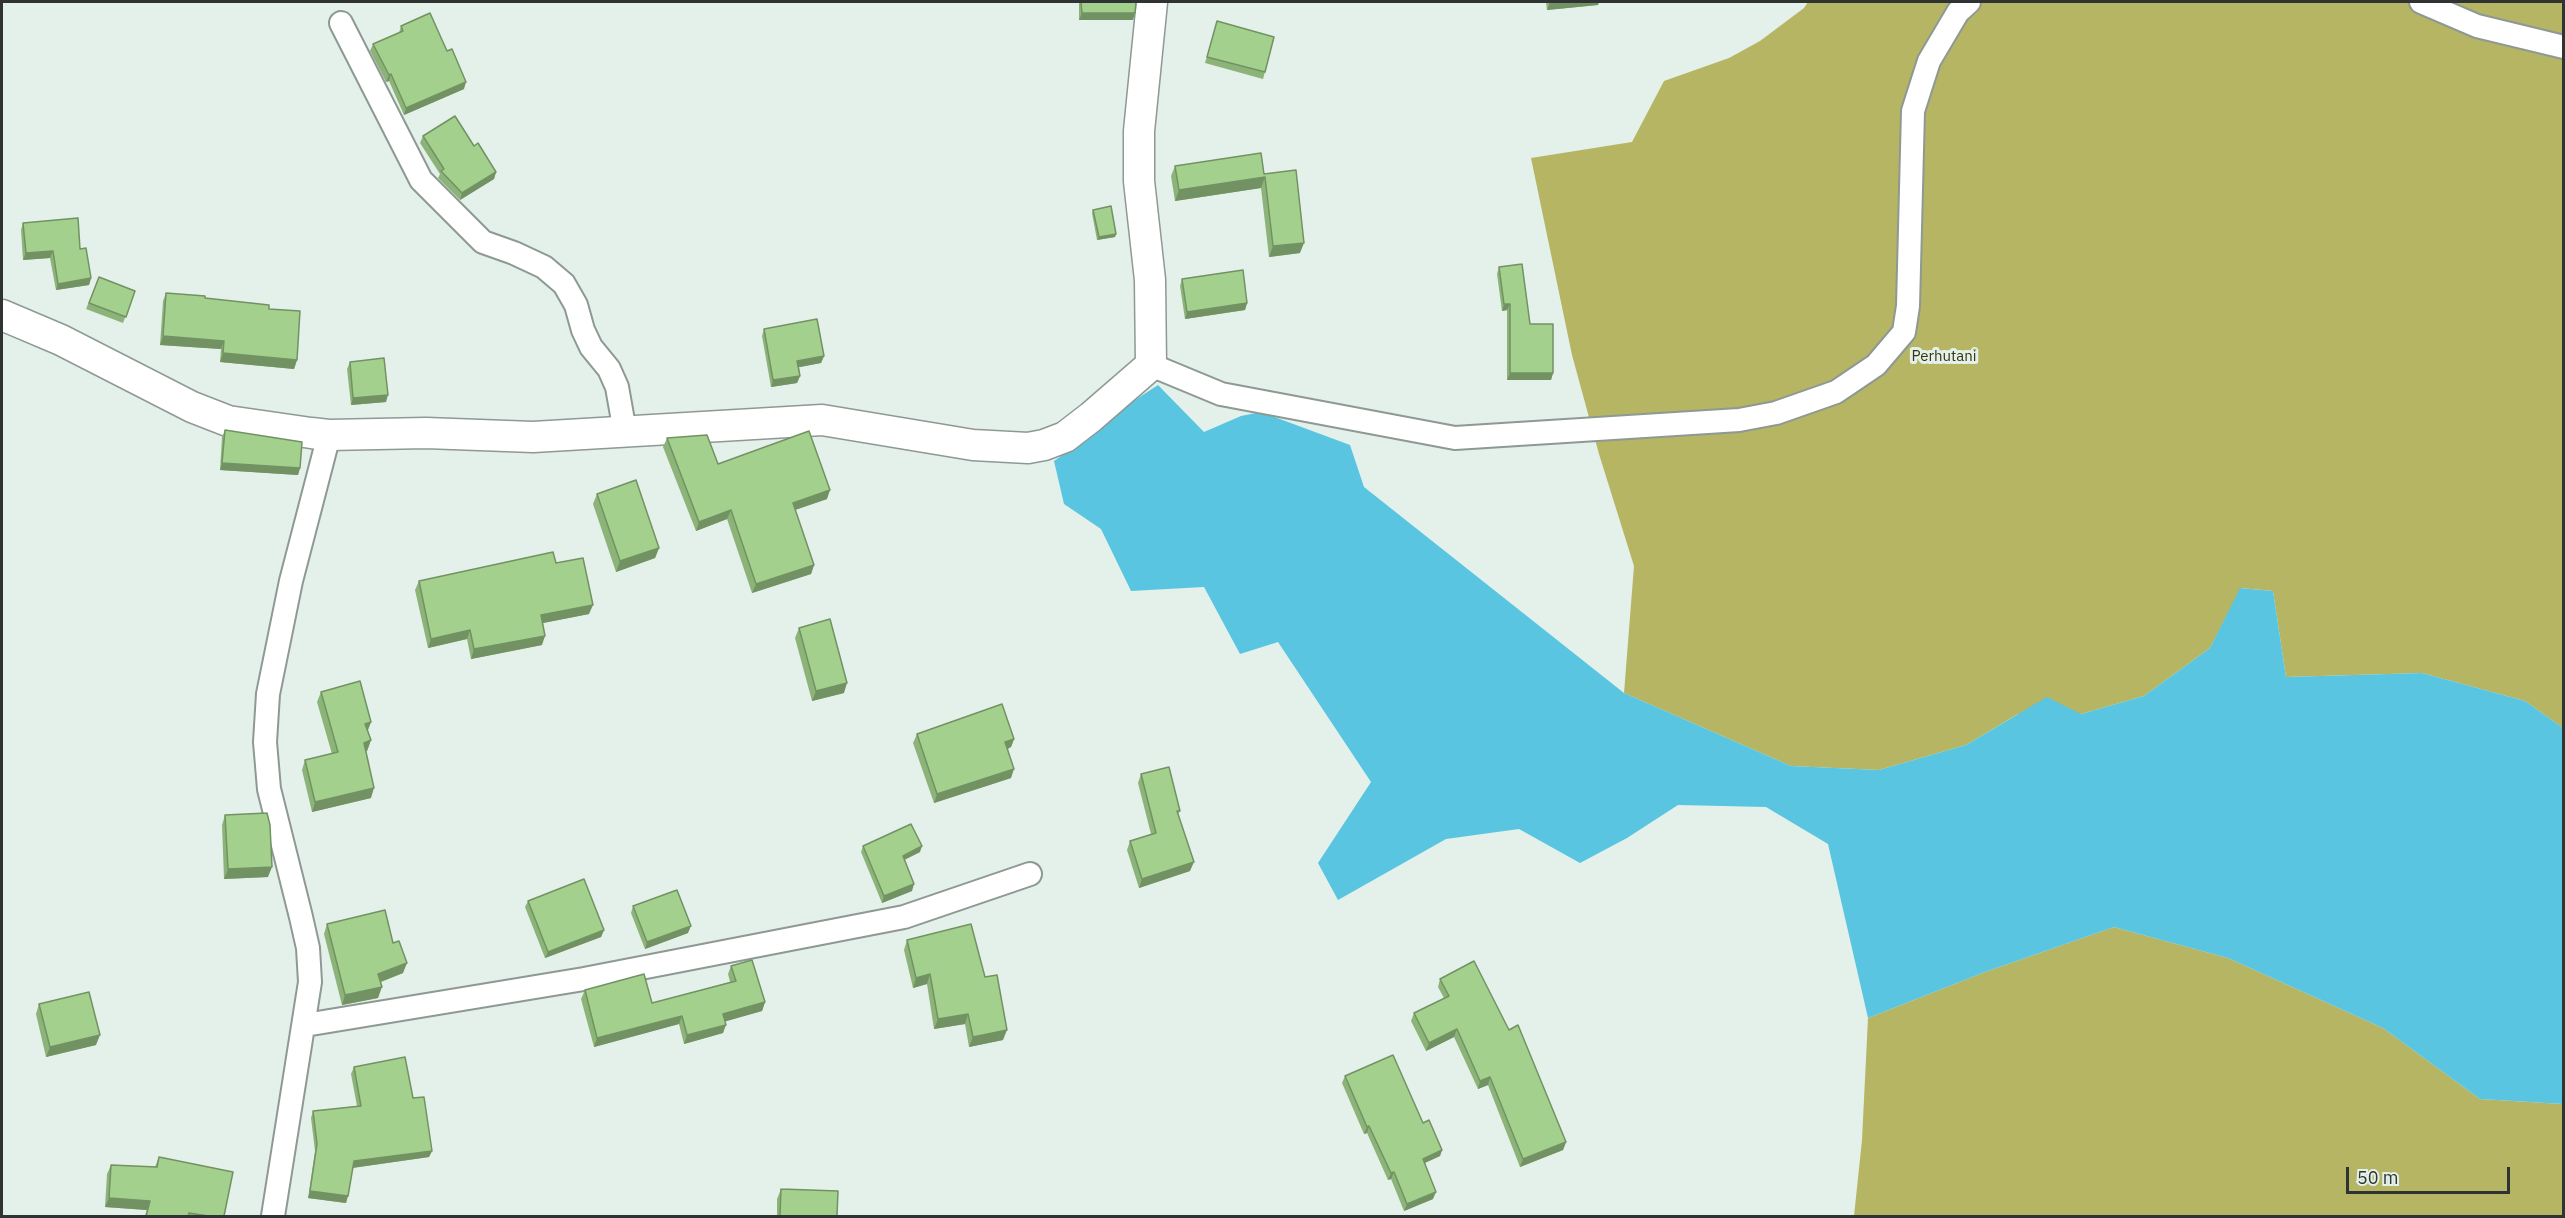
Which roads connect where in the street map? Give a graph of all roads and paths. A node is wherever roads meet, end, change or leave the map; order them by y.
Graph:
1 (1152, 2) edge
2 (1968, 2) edge
3 (2421, 2) edge
4 (341, 23) dead end
5 (2564, 46) edge
6 (2, 315) edge
7 (1151, 365) junction
8 (625, 432) junction
9 (329, 435) junction
10 (1030, 874) dead end
11 (305, 1025) junction
12 (273, 1216) edge

1 - 7 main road
2 - 7 street
3 - 5 street
4 - 8 street
6 - 9 main road
7 - 8 main road
8 - 9 main road
9 - 11 street
10 - 11 street
11 - 12 street

